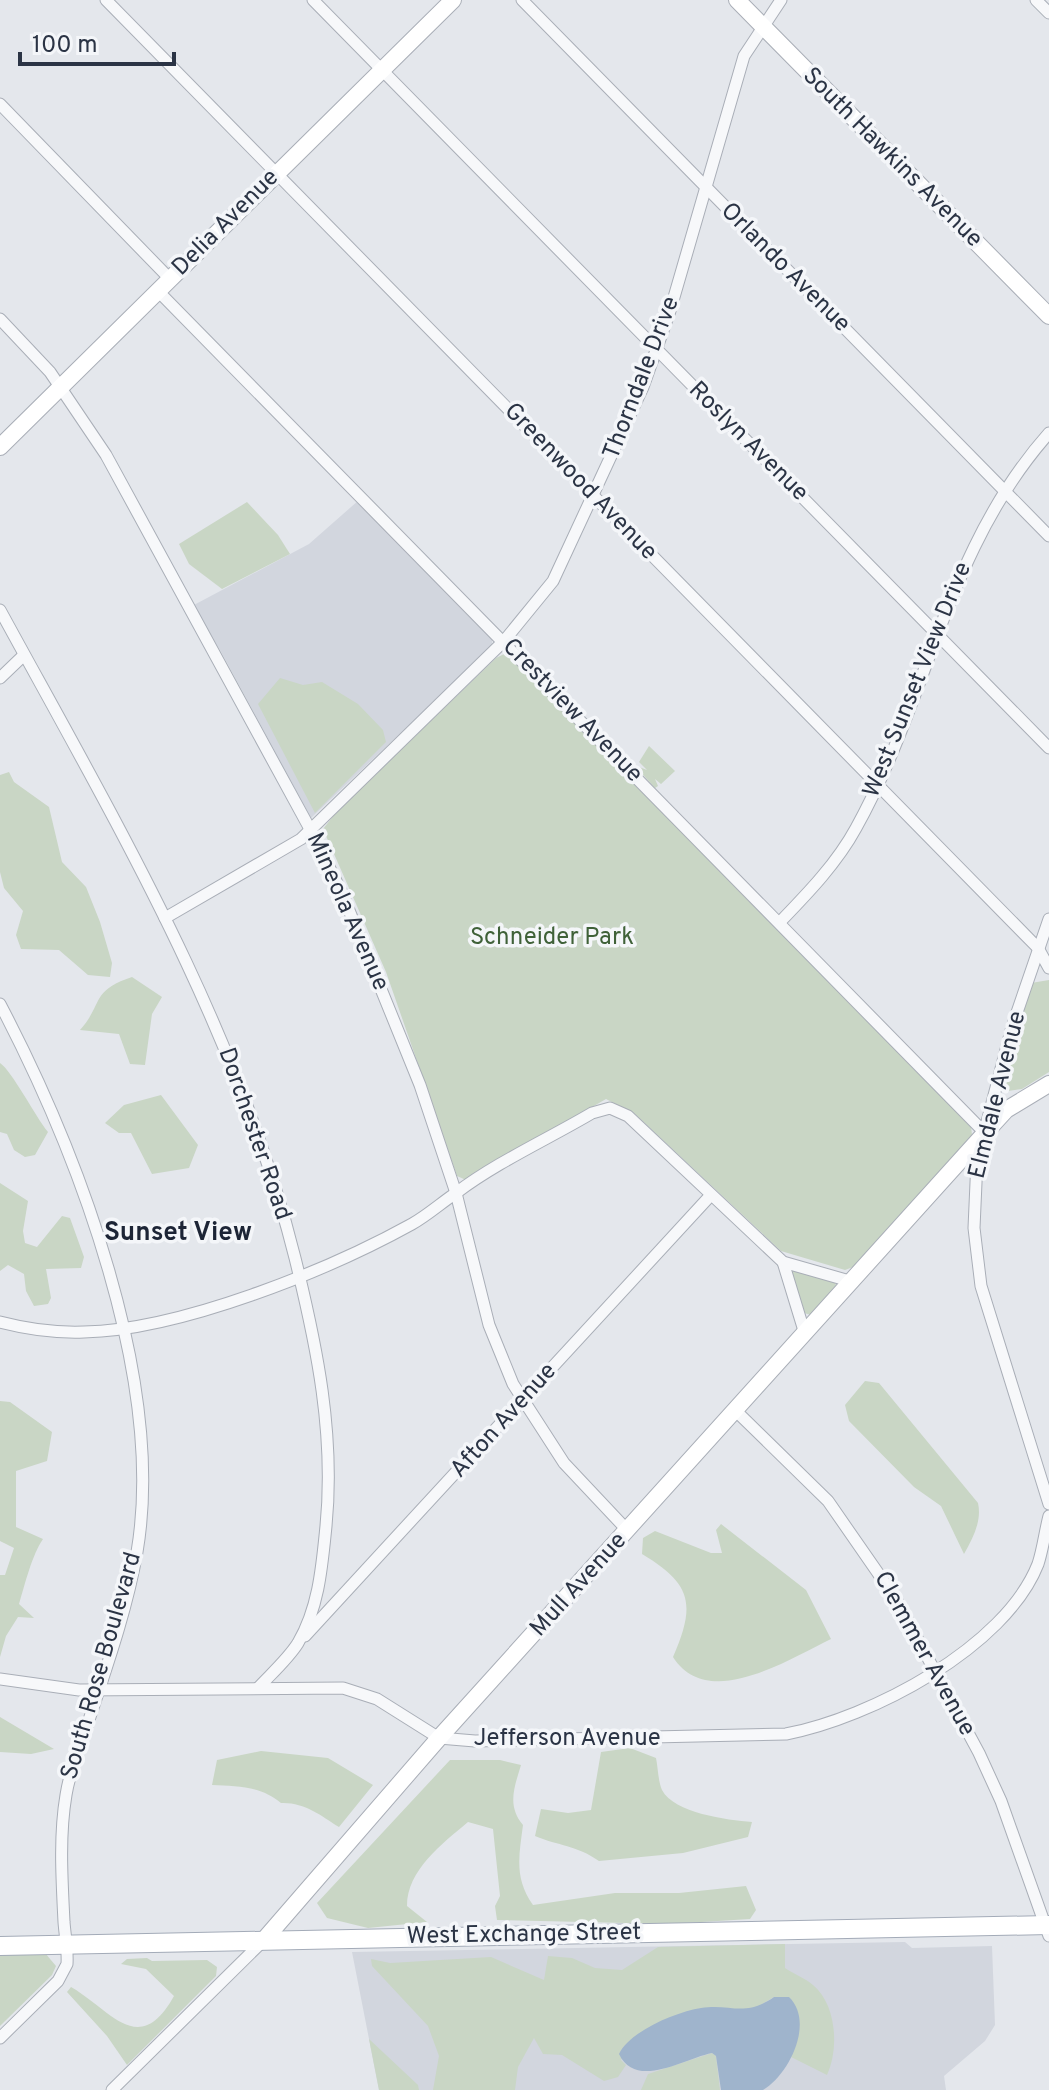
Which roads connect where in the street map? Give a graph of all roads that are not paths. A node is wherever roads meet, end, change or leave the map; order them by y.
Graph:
1 (106, 0) edge
2 (313, 0) edge
3 (453, 0) edge
4 (522, 0) edge
5 (737, 0) edge
6 (781, 0) edge
7 (1036, 0) edge
8 (1049, 13) edge
9 (761, 26) junction
10 (382, 70) junction
11 (0, 104) edge
12 (277, 174) junction
13 (706, 189) junction
14 (164, 285) junction
15 (1047, 310) edge
16 (0, 319) edge
17 (656, 347) junction
18 (61, 387) junction
19 (1049, 433) edge
20 (0, 447) edge
21 (1003, 490) junction
22 (594, 496) junction
23 (1049, 536) edge
24 (0, 610) edge
25 (937, 636) junction
26 (504, 641) junction
27 (24, 655) junction
28 (0, 678) edge
29 (1049, 748) edge
30 (878, 785) junction
31 (310, 829) junction
32 (165, 918) junction
33 (1049, 919) edge
34 (780, 922) junction
35 (1038, 948) junction
36 (1049, 968) edge
37 (0, 1004) edge
38 (1049, 1084) edge
39 (985, 1133) junction
40 (456, 1193) junction
41 (710, 1196) junction
42 (783, 1262) junction
43 (299, 1275) junction
44 (853, 1282) junction
45 (0, 1322) edge
46 (122, 1328) junction
47 (805, 1334) junction
48 (523, 1403) junction
49 (736, 1411) junction
50 (1049, 1504) edge
51 (1049, 1516) edge
52 (628, 1531) junction
53 (297, 1645) junction
54 (934, 1671) junction
55 (0, 1679) edge
56 (258, 1688) junction
57 (99, 1689) junction
58 (439, 1738) junction
59 (1048, 1929) edge
60 (263, 1941) junction
61 (66, 1944) junction
62 (0, 1946) edge
63 (0, 2038) edge
64 (112, 2090) edge

1 - 12 street, Greenwood Avenue
2 - 10 street, Roslyn Avenue
3 - 10 street, Delia Avenue
4 - 13 street, Orlando Avenue
5 - 9 street, South Hawkins Avenue
6 - 9 street, Thorndale Drive
7 - 8 street
9 - 13 street, Thorndale Drive
9 - 15 street, South Hawkins Avenue
10 - 12 street, Delia Avenue
10 - 17 street, Roslyn Avenue
11 - 14 street, Crestview Avenue
12 - 14 street, Delia Avenue
12 - 22 street, Greenwood Avenue
13 - 17 street, Thorndale Drive
13 - 21 street, Orlando Avenue
14 - 18 street, Delia Avenue
14 - 26 street, Crestview Avenue
16 - 18 street, Mineola Avenue
17 - 22 street, Thorndale Drive
17 - 25 street, Roslyn Avenue
18 - 20 street, Delia Avenue
18 - 31 street, Mineola Avenue
19 - 21 street, West Sunset View Drive
21 - 23 street, Orlando Avenue
21 - 25 street, West Sunset View Drive
22 - 26 street, Thorndale Drive
22 - 30 street, Greenwood Avenue
24 - 27 street, Dorchester Road
25 - 29 street, Roslyn Avenue
25 - 30 street, West Sunset View Drive
26 - 31 street, Thorndale Drive
26 - 34 street, Crestview Avenue
27 - 28 street
27 - 32 street, Dorchester Road
30 - 34 street, West Sunset View Drive
30 - 35 street, Greenwood Avenue
31 - 32 street, Thorndale Drive
31 - 40 street, Mineola Avenue
32 - 43 street, Dorchester Road
33 - 35 street, Elmdale Avenue
34 - 39 street, Crestview Avenue
35 - 36 street, Greenwood Avenue
35 - 39 street, Elmdale Avenue
37 - 46 street, South Rose Boulevard
38 - 39 street, Mull Avenue
39 - 44 street, Mull Avenue
39 - 50 street, Elmdale Avenue
40 - 41 street
40 - 43 street
40 - 48 street, Mineola Avenue
41 - 42 street
41 - 48 street, Afton Avenue
42 - 44 street
42 - 47 street
43 - 46 street
43 - 53 street, Dorchester Road
44 - 47 street, Mull Avenue
45 - 46 street
46 - 57 street, South Rose Boulevard
47 - 49 street, Mull Avenue
48 - 52 street, Mineola Avenue
48 - 53 street, Afton Avenue
49 - 52 street, Mull Avenue
49 - 54 street, Clemmer Avenue
51 - 54 street, Jefferson Avenue
52 - 58 street, Mull Avenue
53 - 56 street, Dorchester Road
54 - 58 street, Jefferson Avenue
54 - 59 street, Clemmer Avenue
55 - 57 street, Jefferson Avenue
56 - 57 street, Jefferson Avenue
56 - 58 street, Jefferson Avenue
57 - 61 street, South Rose Boulevard
58 - 60 street, Mull Avenue
59 - 60 main road, West Exchange Street
60 - 61 main road, West Exchange Street
60 - 64 street, Mull Avenue
61 - 62 main road, West Exchange Street
61 - 63 street, South Rose Boulevard

